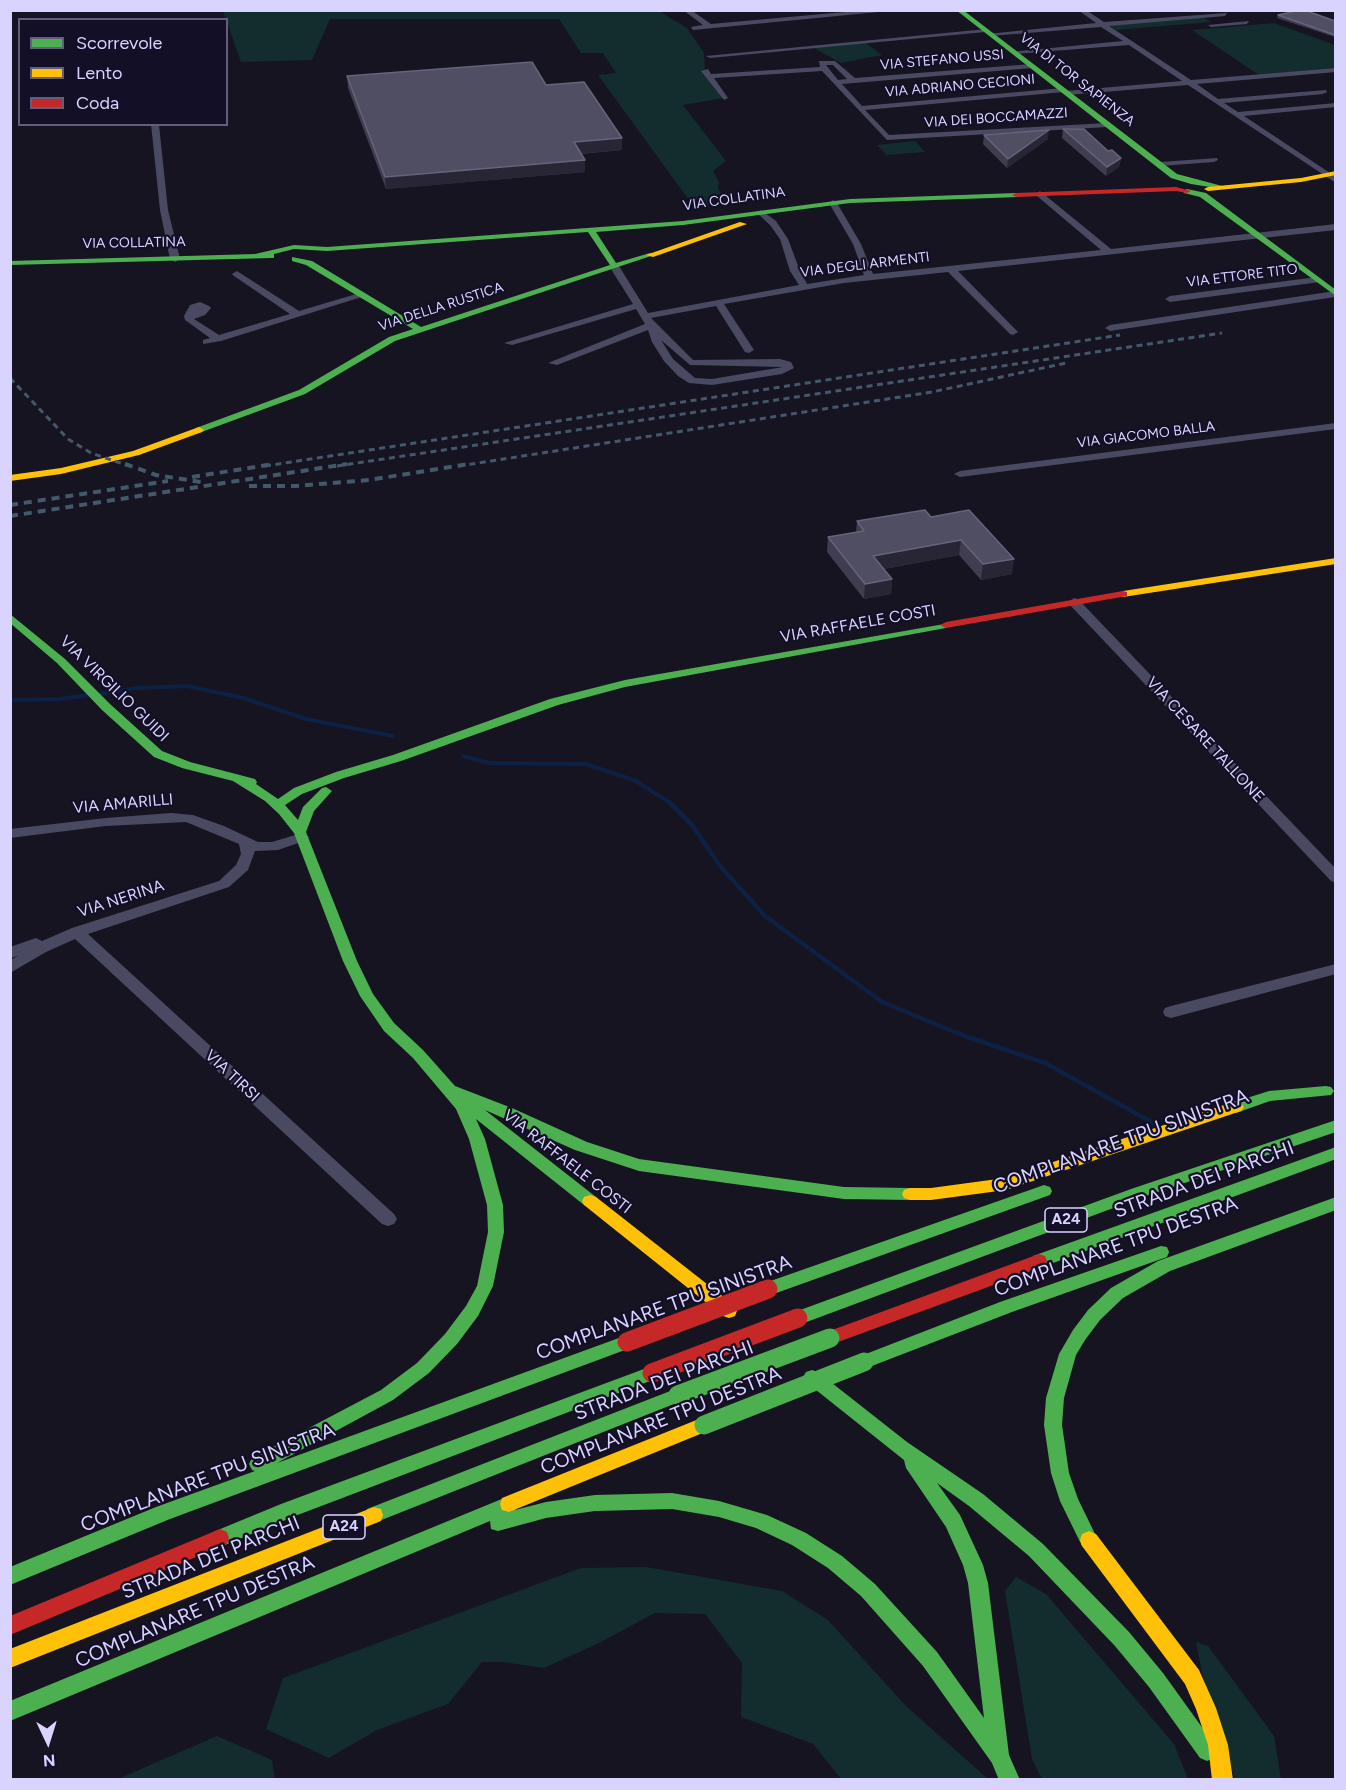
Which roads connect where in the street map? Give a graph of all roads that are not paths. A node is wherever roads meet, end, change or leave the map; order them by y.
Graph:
1 (686, 10) edge
2 (896, 10) edge
3 (959, 10) edge
4 (1081, 10) edge
5 (1225, 15) dead end
6 (1204, 16) junction
7 (740, 17) dead end
8 (1247, 22) dead end
9 (750, 23) junction
10 (1102, 25) junction
11 (1215, 25) junction
12 (1203, 26) dead end
13 (710, 27) junction
14 (693, 28) dead end
15 (987, 32) junction
16 (1132, 32) dead end
17 (1114, 33) junction
18 (1129, 43) junction
19 (1014, 52) junction
20 (710, 56) dead end
21 (824, 66) junction
22 (1032, 66) junction
23 (1335, 70) edge
24 (854, 81) junction
25 (836, 82) junction
26 (1192, 85) junction
27 (1065, 92) junction
28 (1323, 92) dead end
29 (724, 98) dead end
30 (1218, 102) junction
31 (1335, 105) edge
32 (860, 108) junction
33 (1236, 114) junction
34 (1107, 124) junction
35 (155, 126) edge
36 (1214, 160) dead end
37 (1160, 164) junction
38 (1333, 177) edge
39 (1189, 186) junction
40 (1040, 194) junction
41 (833, 203) junction
42 (761, 213) junction
43 (1335, 227) edge
44 (591, 230) junction
45 (1255, 235) junction
46 (1108, 251) junction
47 (300, 256) junction
48 (175, 259) junction
49 (10, 263) edge
50 (614, 267) junction
51 (950, 268) junction
52 (237, 274) dead end
53 (869, 277) junction
54 (1317, 280) junction
55 (804, 286) junction
56 (1335, 294) edge
57 (363, 296) junction
58 (1170, 299) dead end
59 (718, 302) junction
60 (638, 306) junction
61 (298, 315) junction
62 (189, 316) dead end
63 (648, 321) junction
64 (1110, 328) dead end
65 (419, 329) junction
66 (1014, 332) dead end
67 (218, 339) junction
68 (206, 342) dead end
69 (509, 343) dead end
70 (749, 350) dead end
71 (553, 363) dead end
72 (1335, 426) edge
73 (960, 474) dead end
74 (10, 478) edge
75 (1335, 561) edge
76 (1074, 602) junction
77 (10, 616) edge
78 (397, 758) junction
79 (238, 779) junction
80 (308, 786) junction
81 (326, 790) junction
82 (277, 805) junction
83 (10, 834) edge
84 (301, 835) junction
85 (246, 844) junction
86 (273, 847) junction
87 (243, 867) junction
88 (1335, 878) edge
89 (70, 935) junction
90 (10, 953) edge
91 (10, 968) edge
92 (1335, 969) edge
93 (1171, 1012) dead end
94 (450, 1090) junction
95 (1331, 1090) edge
96 (1224, 1126) dead end
97 (1335, 1126) edge
98 (1335, 1153) edge
99 (1057, 1186) dead end
100 (1335, 1190) edge
101 (1335, 1203) edge
102 (388, 1219) dead end
103 (901, 1448) junction
104 (163, 1514) junction
105 (379, 1557) junction
106 (10, 1576) edge
107 (10, 1626) edge
108 (10, 1659) edge
109 (10, 1711) edge
110 (999, 1756) junction
111 (1010, 1779) edge
112 (1217, 1779) edge
113 (1223, 1779) edge

1 - 13 street
2 - 9 street
3 - 15 main road, VIA DI TOR SAPIENZA
4 - 10 street
5 - 6 street
6 - 10 street
6 - 11 street
7 - 9 street
8 - 11 street
9 - 13 street
10 - 15 street
10 - 17 street
11 - 12 street
13 - 14 street
15 - 19 main road, VIA DI TOR SAPIENZA
15 - 20 street
16 - 17 street
17 - 18 street
18 - 19 street
18 - 26 street
19 - 22 main road, VIA DI TOR SAPIENZA
21 - 24 street
21 - 25 street
21 - 29 street
22 - 24 street, VIA STEFANO USSI
22 - 27 main road, VIA DI TOR SAPIENZA
23 - 26 street, VIA ADRIANO CECIONI
24 - 25 street, VIA STEFANO USSI
25 - 32 street
26 - 27 street, VIA ADRIANO CECIONI
26 - 30 street
27 - 32 street, VIA ADRIANO CECIONI
27 - 34 main road, VIA DI TOR SAPIENZA
28 - 30 street
30 - 33 street
31 - 33 street
32 - 34 street, VIA DEI BOCCAMAZZI
33 - 38 street
34 - 37 main road, VIA DI TOR SAPIENZA
35 - 48 street
36 - 37 street
37 - 39 main road, VIA DI TOR SAPIENZA
38 - 39 main road, VIA COLLATINA
39 - 40 main road, VIA COLLATINA
39 - 45 main road, VIA DI TOR SAPIENZA
40 - 41 main road, VIA COLLATINA
40 - 46 street
41 - 42 main road, VIA COLLATINA
41 - 53 street
42 - 44 main road, VIA COLLATINA
42 - 50 main road, VIA DELLA RUSTICA
42 - 55 street
43 - 45 street
44 - 47 main road, VIA COLLATINA
44 - 50 main road
45 - 46 street, VIA DEGLI ARMENTI
45 - 54 main road, VIA DI TOR SAPIENZA
46 - 51 street, VIA DEGLI ARMENTI
47 - 48 main road, VIA COLLATINA
47 - 57 main road
48 - 49 main road, VIA COLLATINA
50 - 60 street
50 - 65 main road, VIA DELLA RUSTICA
51 - 53 street, VIA DEGLI ARMENTI
51 - 66 street
52 - 61 street
53 - 55 street, VIA DEGLI ARMENTI
54 - 56 main road, VIA DI TOR SAPIENZA
54 - 58 street, VIA ETTORE TITO
55 - 59 street, VIA DEGLI ARMENTI
56 - 64 street
57 - 61 street
57 - 65 main road
59 - 63 street, VIA DEGLI ARMENTI
59 - 70 street
60 - 63 street
60 - 69 street
61 - 67 street
62 - 67 street
63 - 63 street
63 - 71 street, VIA DEGLI ARMENTI
65 - 74 main road, VIA DELLA RUSTICA
67 - 68 street
72 - 73 street, VIA GIACOMO BALLA
75 - 76 main road, VIA RAFFAELE COSTI
76 - 78 main road, VIA RAFFAELE COSTI
76 - 88 street, VIA CESARE TALLONE
77 - 79 main road, VIA VIRGILIO GUIDI
78 - 80 main road, VIA RAFFAELE COSTI
78 - 81 main road, VIA RAFFAELE COSTI
79 - 80 main road, VIA VIRGILIO GUIDI
79 - 82 main road, VIA VIRGILIO GUIDI
80 - 82 main road, VIA RAFFAELE COSTI
81 - 82 main road, VIA RAFFAELE COSTI
81 - 84 main road
82 - 84 main road, VIA RAFFAELE COSTI
83 - 85 street, VIA AMARILLI
84 - 86 street, VIA AMARILLI
84 - 94 main road, VIA RAFFAELE COSTI
85 - 86 street, VIA AMARILLI
85 - 87 street
86 - 87 street, VIA NERINA
87 - 89 street, VIA NERINA
89 - 90 street
89 - 91 street, VIA NERINA
89 - 102 street, VIA TIRSI
92 - 93 street
94 - 95 main road
94 - 103 main road, VIA RAFFAELE COSTI
94 - 104 main road
95 - 96 main road, COMPLANARE TPU SINISTRA
97 - 107 main road, STRADA DEI PARCHI / A24, bridge
98 - 108 main road, STRADA DEI PARCHI / A24, bridge
99 - 104 main road, COMPLANARE TPU SINISTRA, bridge
100 - 105 main road, COMPLANARE TPU DESTRA, bridge
101 - 113 main road
103 - 110 main road, VIA RAFFAELE COSTI
103 - 112 main road, VIA RAFFAELE COSTI
104 - 106 main road, COMPLANARE TPU SINISTRA
105 - 109 main road, COMPLANARE TPU DESTRA
105 - 110 main road
110 - 111 main road, VIA RAFFAELE COSTI

